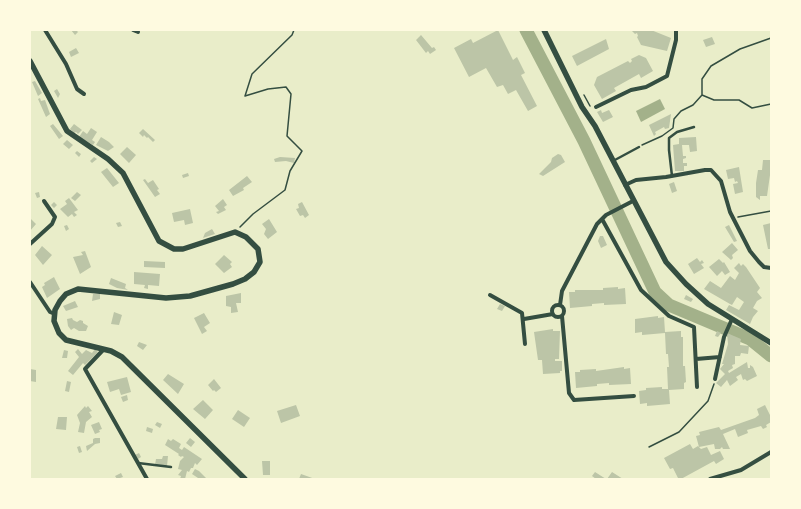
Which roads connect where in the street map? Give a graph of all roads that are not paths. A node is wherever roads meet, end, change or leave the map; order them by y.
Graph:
1 (45, 30) edge
2 (133, 30) edge
3 (544, 30) edge
4 (676, 30) edge
5 (138, 32) dead end
6 (30, 61) edge
7 (84, 94) dead end
8 (596, 107) dead end
9 (694, 127) dead end
10 (639, 147) road end
11 (612, 161) junction
12 (672, 176) junction
13 (625, 185) junction
14 (44, 201) dead end
15 (633, 201) junction
16 (602, 219) junction
17 (30, 244) edge
18 (771, 268) edge
19 (30, 282) edge
20 (490, 295) dead end
21 (560, 305) junction
22 (54, 314) junction
23 (553, 314) junction
24 (562, 316) junction
25 (524, 319) junction
26 (731, 321) junction
27 (771, 343) edge
28 (525, 344) dead end
29 (104, 349) junction
30 (720, 357) junction
31 (696, 359) junction
32 (715, 379) road end
33 (697, 386) dead end
34 (634, 396) dead end
35 (771, 452) edge
36 (138, 463) junction
37 (170, 467) dead end
38 (147, 479) edge
39 (244, 479) edge
40 (710, 479) edge

1 - 7 street
2 - 5 street
3 - 11 street
4 - 8 street
6 - 22 street
9 - 12 lane
10 - 11 lane
11 - 13 street
12 - 13 street
12 - 18 street
13 - 15 street
14 - 17 street
15 - 16 street
15 - 26 street
16 - 21 street
16 - 31 street
19 - 22 street
20 - 25 street
21 - 23 street
21 - 24 street
22 - 29 street
23 - 24 street
23 - 25 street
24 - 34 street
25 - 28 street
26 - 27 street
26 - 30 street
29 - 36 street
29 - 39 street
30 - 31 street
30 - 32 street
31 - 33 street
35 - 40 street
36 - 37 lane
36 - 38 street

